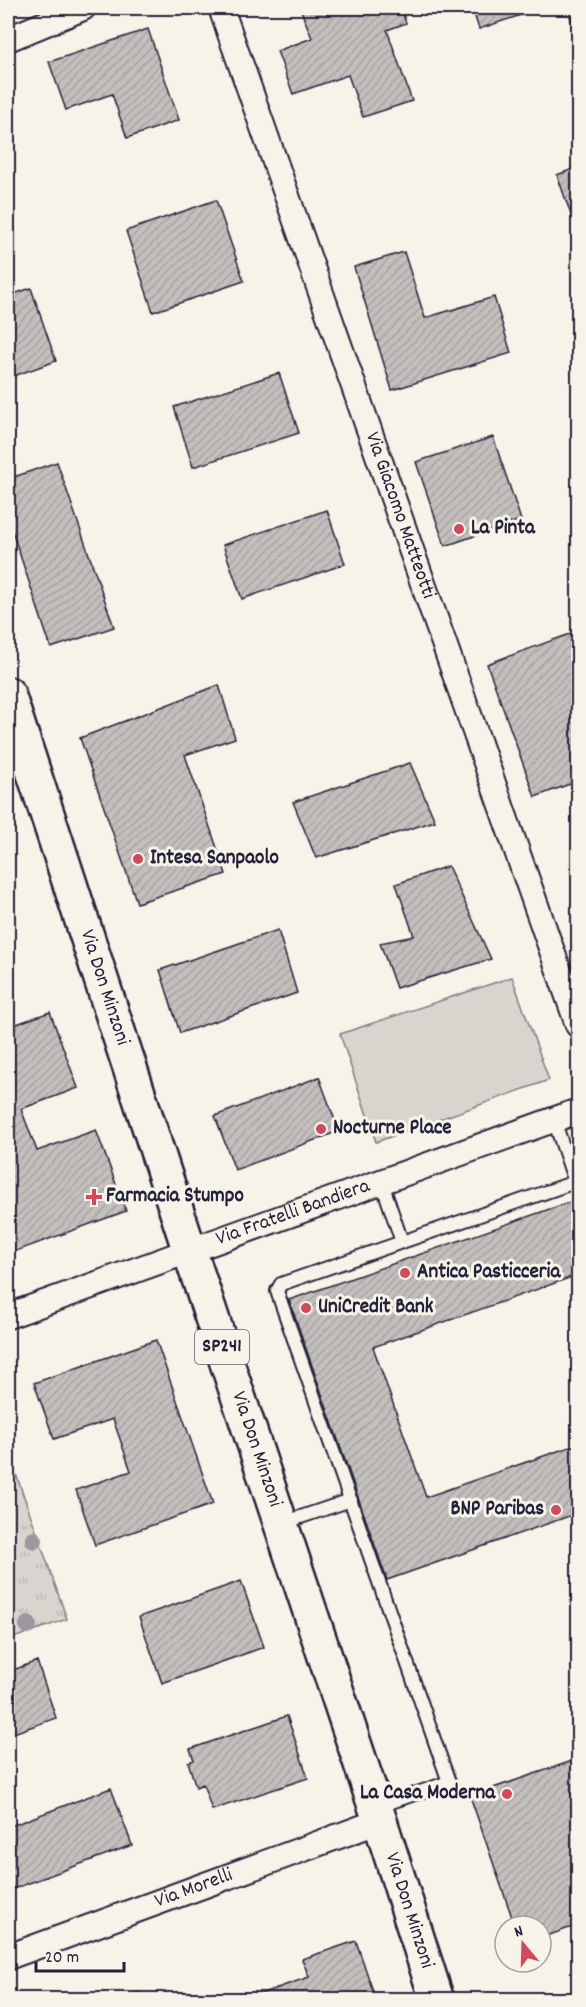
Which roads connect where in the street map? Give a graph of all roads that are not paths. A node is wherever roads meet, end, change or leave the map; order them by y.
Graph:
1 (83, 8) edge
2 (221, 8) edge
3 (10, 38) edge
4 (8, 694) edge
5 (579, 1025) edge
6 (579, 1111) edge
7 (554, 1120) junction
8 (382, 1182) junction
9 (402, 1242) junction
10 (190, 1252) junction
11 (8, 1316) edge
12 (351, 1500) junction
13 (282, 1524) junction
14 (378, 1814) junction
15 (8, 1957) edge
16 (437, 2000) edge

1 - 3 street
2 - 5 street, Via Giacomo Matteotti
4 - 10 main road, Via Don Minzoni / SP241
6 - 7 street, Via Fratelli Bandiera
7 - 8 street, Via Fratelli Bandiera
7 - 9 lane
8 - 9 lane
8 - 10 street, Via Fratelli Bandiera
9 - 12 lane
10 - 11 street, Via Fratelli Bandiera
10 - 13 main road, Via Don Minzoni / SP241
12 - 13 lane
12 - 14 lane
13 - 14 main road, Via Don Minzoni / SP241
14 - 15 street, Via Morelli
14 - 16 main road, Via Don Minzoni / SP241

